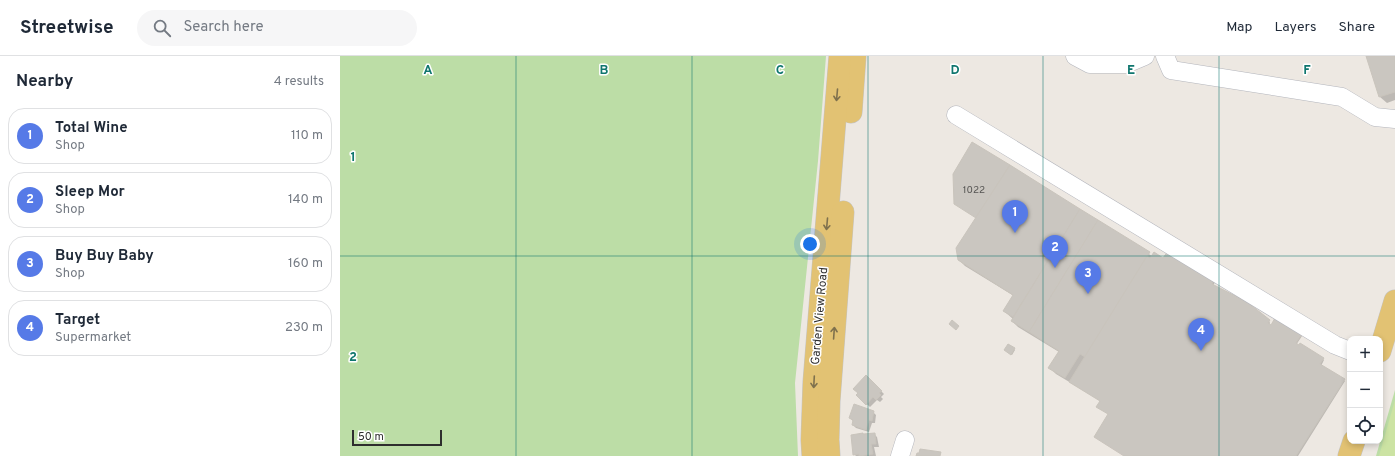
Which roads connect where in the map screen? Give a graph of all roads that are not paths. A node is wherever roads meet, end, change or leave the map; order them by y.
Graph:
1 (840, 56) edge
2 (856, 56) edge
3 (1075, 56) edge
4 (1145, 56) edge
5 (1165, 56) edge
6 (956, 115) dead end
7 (1395, 119) edge
8 (1395, 301) edge
9 (1383, 342) edge
10 (1347, 350) edge
11 (1353, 444) edge
12 (814, 456) edge
13 (829, 456) edge
14 (1349, 456) edge

1 -> 12 main road, Garden View Road
13 -> 2 main road, Garden View Road
3 - 4 lane
5 - 7 lane
6 - 10 lane
8 - 9 main road
11 - 14 main road

